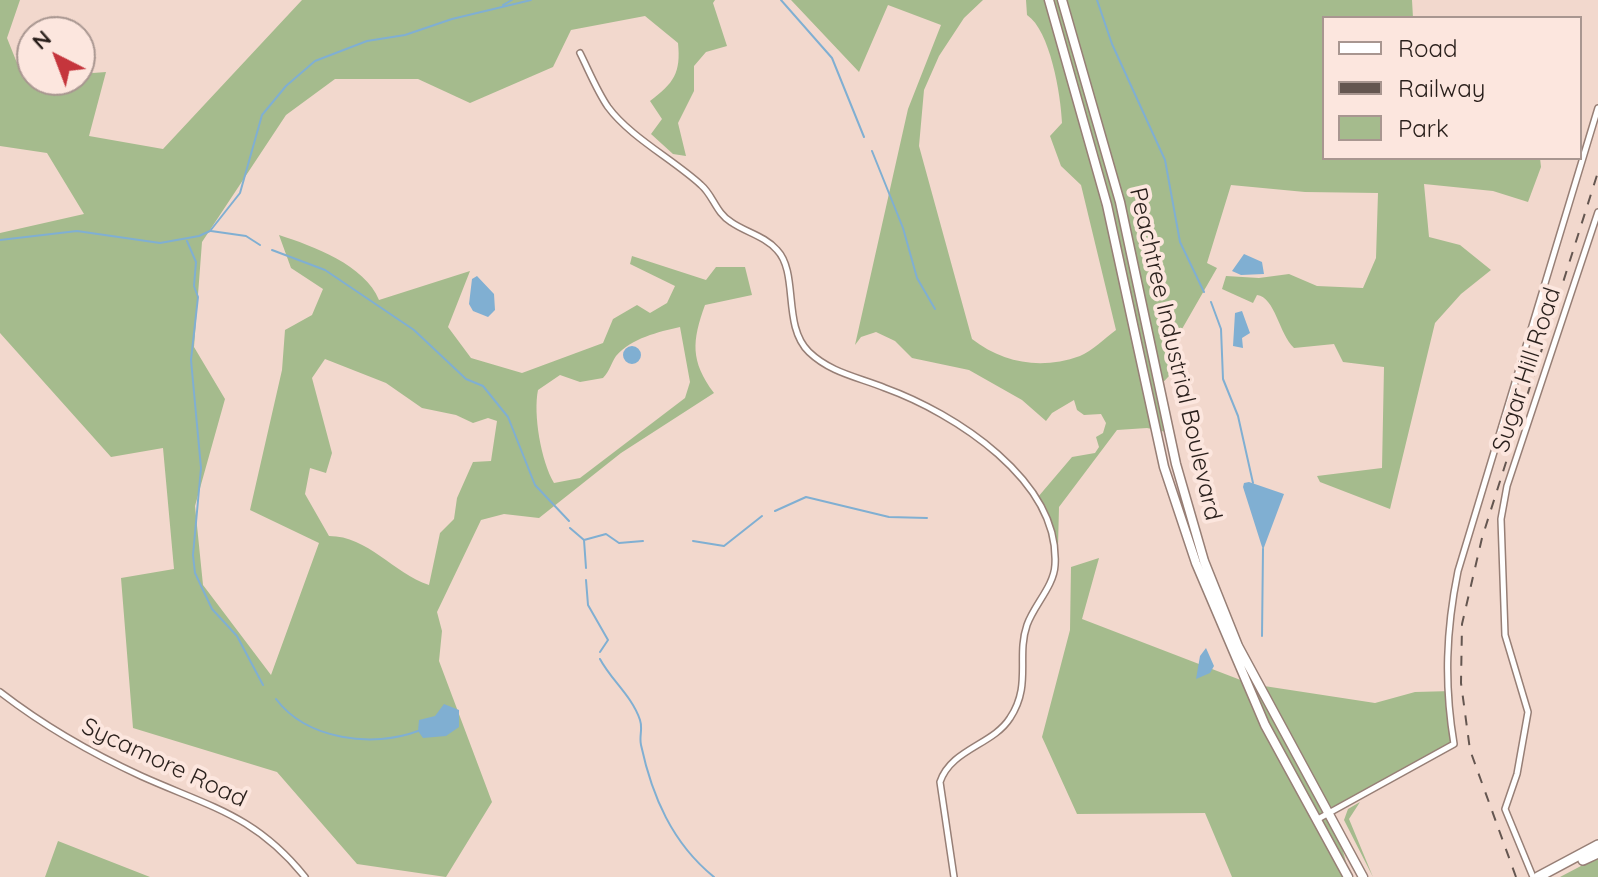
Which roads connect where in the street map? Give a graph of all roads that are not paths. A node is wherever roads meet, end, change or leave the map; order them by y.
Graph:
1 (1049, 0) edge
2 (1062, 0) edge
3 (580, 53) dead end
4 (1598, 108) edge
5 (1598, 212) edge
6 (0, 692) edge
7 (1329, 813) junction
8 (1318, 819) junction
9 (1598, 845) edge
10 (1598, 853) edge
11 (1542, 876) edge
12 (305, 877) edge
13 (954, 877) edge
14 (1348, 877) edge
15 (1363, 877) edge

1 - 8 main road, Peachtree Industrial Boulevard
2 - 7 main road, Peachtree Industrial Boulevard
3 - 13 street
4 - 7 street
5 - 11 street, Sugar Hill Road
6 - 12 street, Sycamore Road
7 - 8 street
7 - 15 main road, Peachtree Industrial Boulevard
8 - 14 main road, Peachtree Industrial Boulevard
9 - 11 highway
10 - 11 highway

